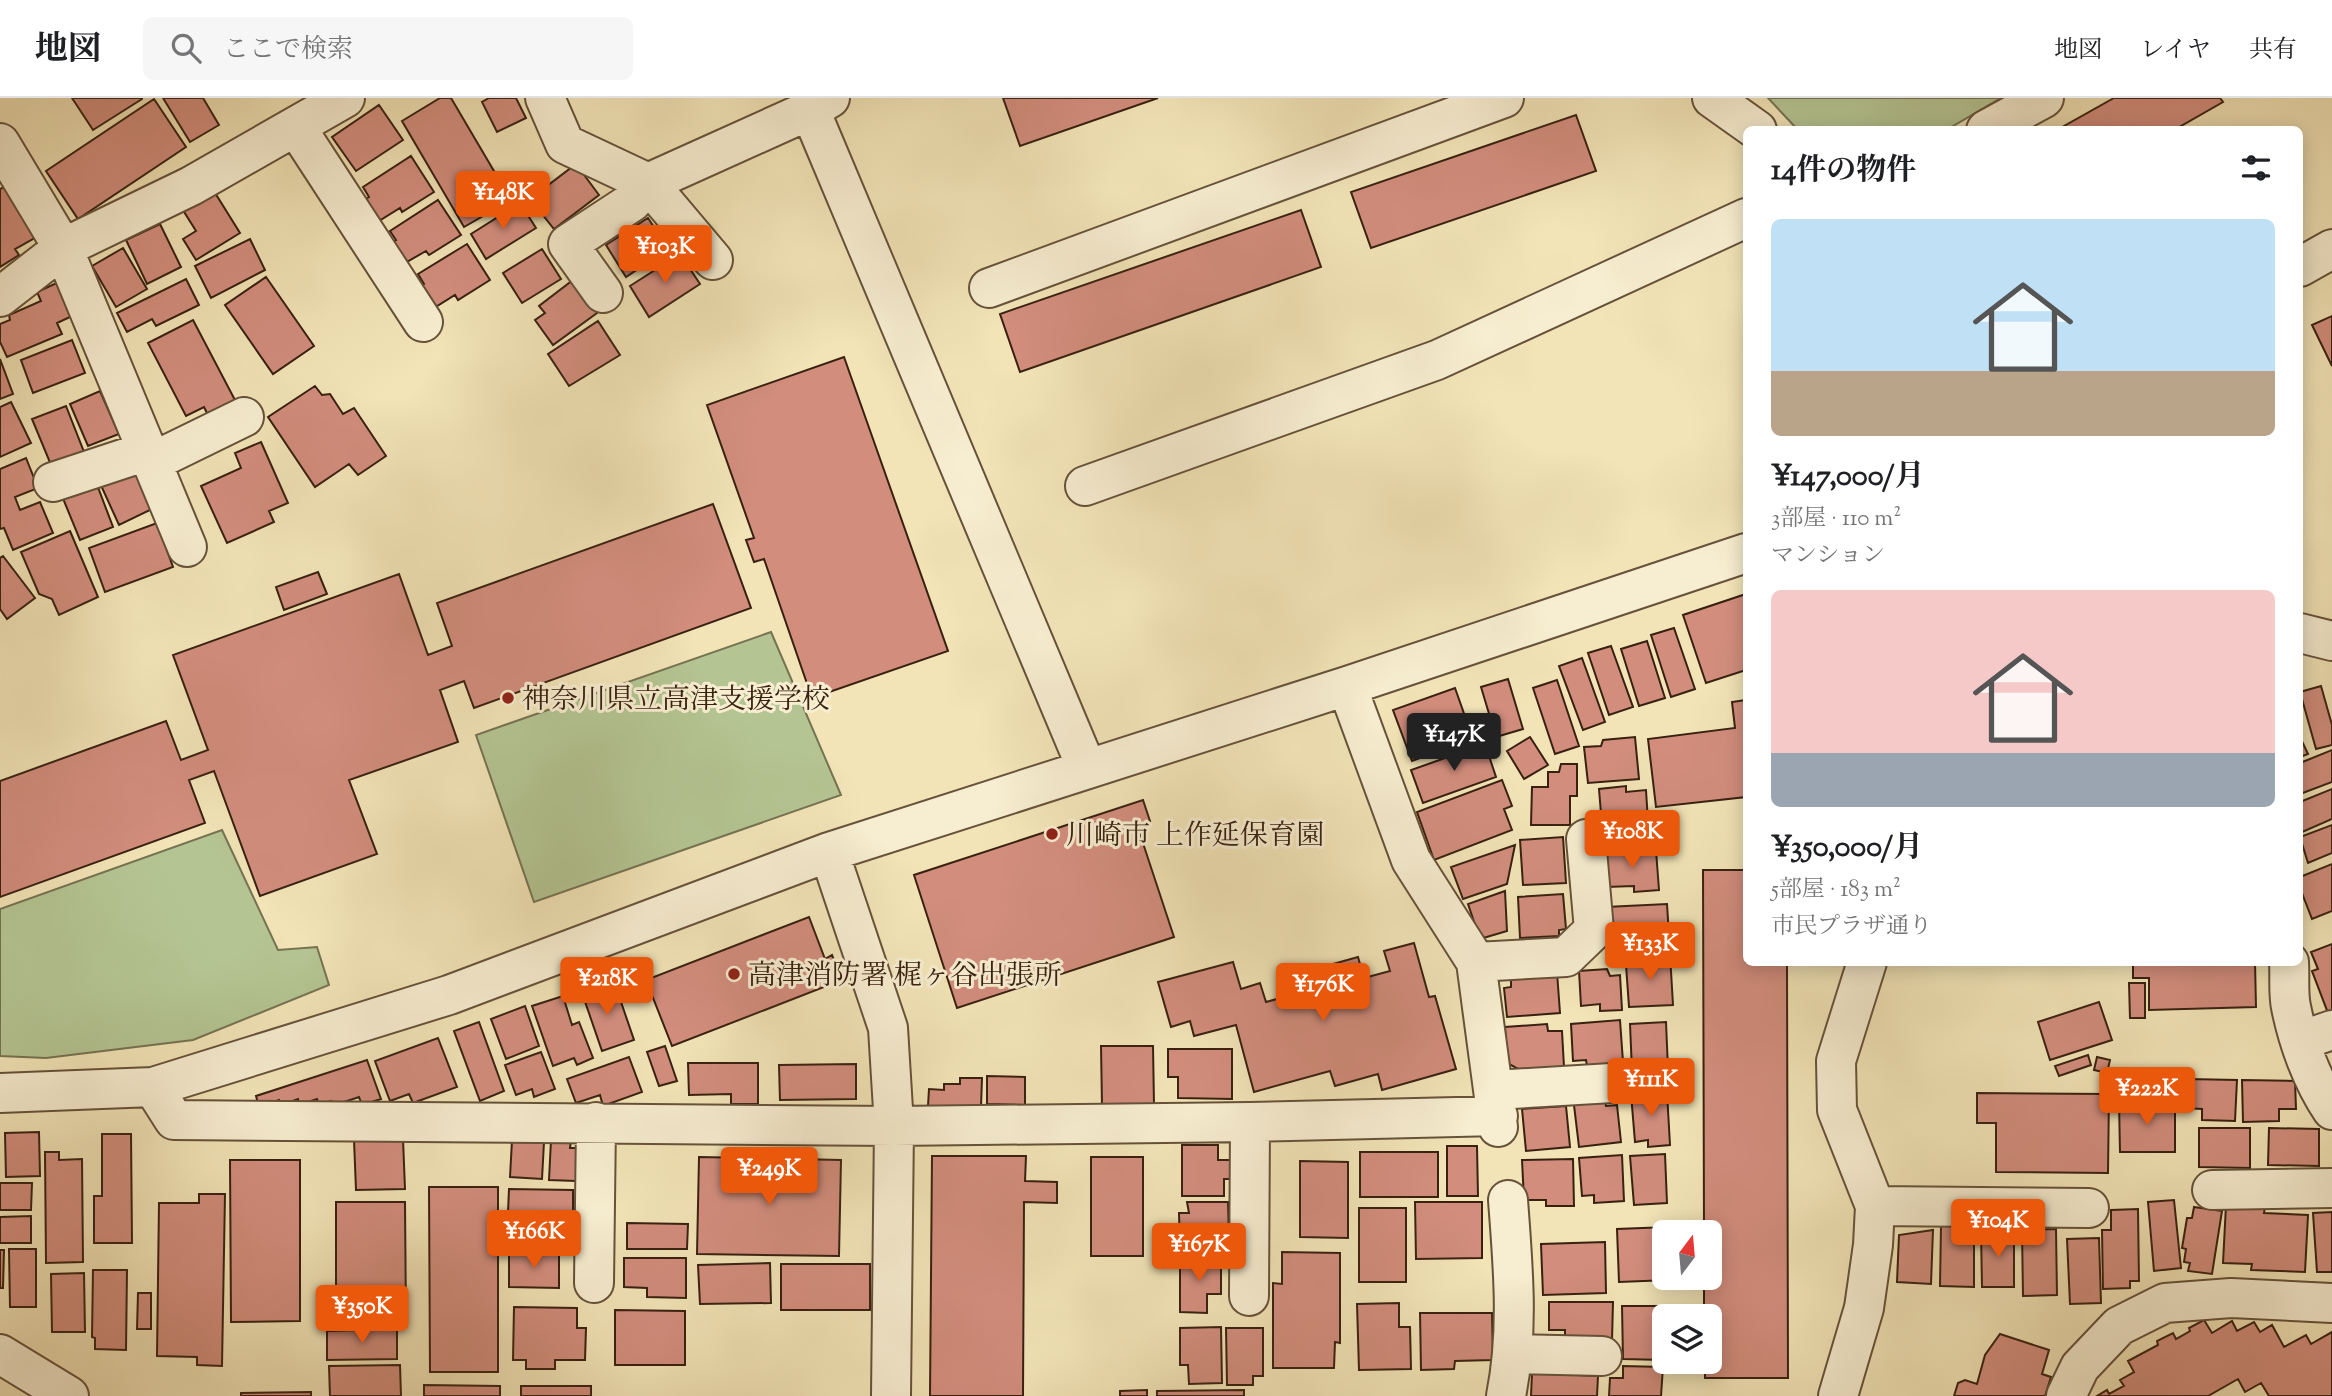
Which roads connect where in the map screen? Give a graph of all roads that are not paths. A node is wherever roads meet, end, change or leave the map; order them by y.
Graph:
1 (345, 98) edge
2 (545, 98) edge
3 (1504, 98) edge
4 (1712, 98) edge
5 (2044, 98) edge
6 (820, 104) edge
7 (1751, 126) edge
8 (1993, 126) edge
9 (296, 127) junction
10 (0, 143) edge
11 (648, 183) junction
12 (1743, 219) edge
13 (64, 248) junction
14 (2332, 249) edge
15 (713, 260) dead end
16 (2303, 265) edge
17 (989, 288) dead end
18 (603, 293) dead end
19 (0, 297) edge
20 (423, 323) dead end
21 (244, 417) dead end
22 (149, 457) junction
23 (53, 482) dead end
24 (1085, 486) dead end
25 (187, 547) dead end
26 (1743, 554) edge
27 (2303, 634) edge
28 (2332, 640) edge
29 (1347, 686) junction
30 (1087, 769) junction
31 (1586, 839) dead end
32 (829, 852) junction
33 (1476, 962) junction
34 (1866, 966) edge
35 (2289, 966) edge
36 (2316, 1035) edge
37 (1612, 1083) dead end
38 (153, 1087) junction
39 (0, 1093) edge
40 (1497, 1111) junction
41 (2332, 1111) edge
42 (596, 1122) junction
43 (1250, 1122) junction
44 (894, 1126) junction
45 (2332, 1188) edge
46 (2212, 1190) dead end
47 (1508, 1200) dead end
48 (1875, 1206) junction
49 (2089, 1208) dead end
50 (594, 1283) dead end
51 (1249, 1296) dead end
52 (2332, 1303) edge
53 (0, 1354) edge
54 (1512, 1354) junction
55 (1602, 1356) dead end
56 (69, 1396) edge
57 (891, 1396) edge
58 (1506, 1396) edge
59 (1838, 1396) edge
60 (2066, 1396) edge

1 - 9 street
2 - 11 street
3 - 17 street
4 - 7 street
5 - 8 street
6 - 11 street
6 - 30 street
9 - 13 street
9 - 20 street
10 - 13 street
11 - 15 street
11 - 18 street
12 - 24 street
13 - 19 street
13 - 22 street
14 - 16 street
21 - 22 street
22 - 23 street
22 - 25 street
26 - 29 street
27 - 28 street
29 - 30 street
29 - 33 street
30 - 32 street
31 - 33 street
32 - 38 street
32 - 44 street
33 - 40 street
34 - 48 street
35 - 36 street
36 - 41 street
37 - 40 street
38 - 39 street
38 - 42 street
40 - 43 street
42 - 44 street
42 - 50 street
43 - 44 street
43 - 51 street
44 - 57 street
45 - 46 street
47 - 54 street
48 - 49 street
48 - 59 street
52 - 60 street
53 - 56 street
54 - 55 street
54 - 58 street

